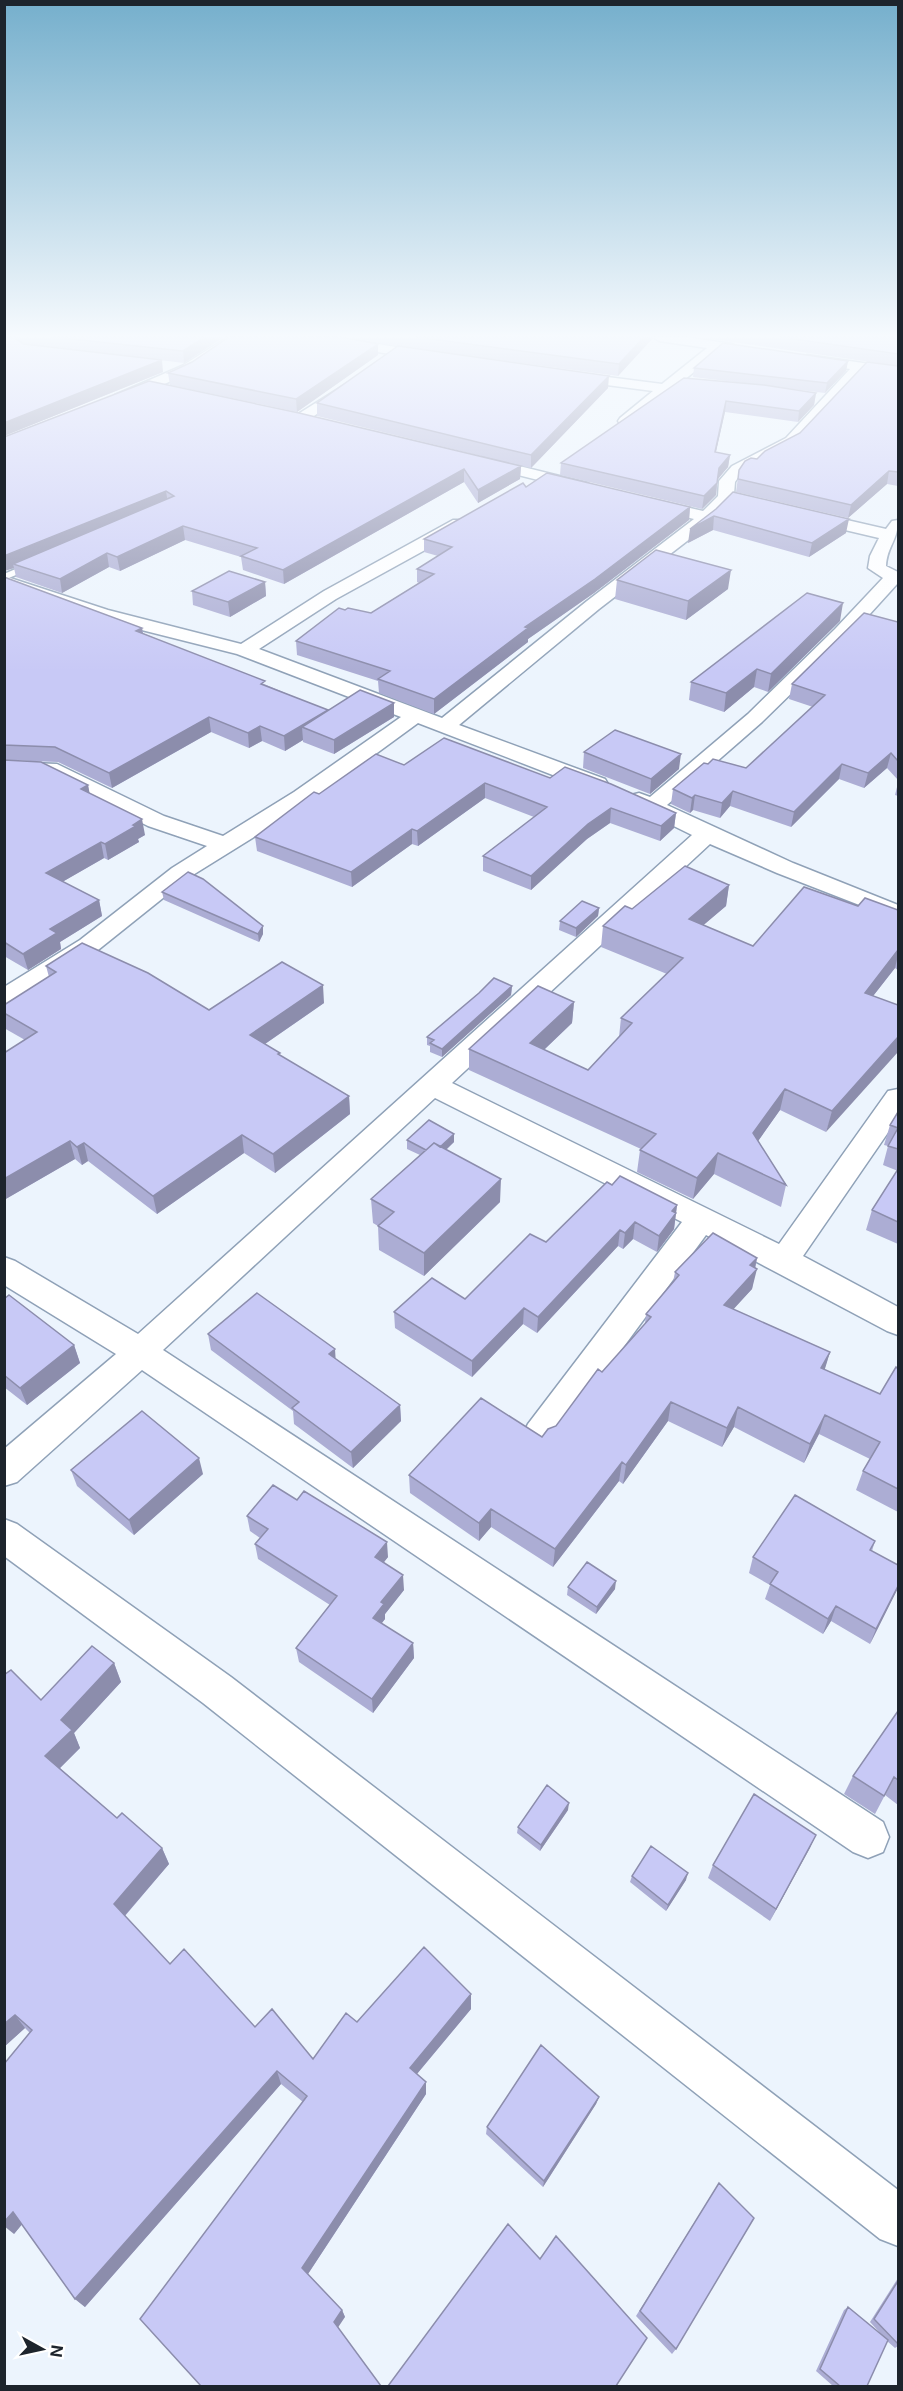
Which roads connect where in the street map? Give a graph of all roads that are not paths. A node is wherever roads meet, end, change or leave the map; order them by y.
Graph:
1 (776, 449) edge
2 (464, 457) edge
3 (563, 463) edge
4 (543, 476) junction
5 (524, 487) edge
6 (597, 490) edge
7 (726, 497) junction
8 (640, 501) edge
9 (707, 517) junction
10 (469, 519) edge
11 (894, 530) edge
12 (38, 563) edge
13 (896, 578) edge
14 (4, 579) edge
15 (244, 650) junction
16 (414, 716) junction
17 (445, 726) junction
18 (4, 768) edge
19 (652, 806) junction
20 (707, 834) junction
21 (226, 845) junction
22 (898, 913) edge
23 (4, 999) edge
24 (432, 1085) junction
25 (898, 1098) edge
26 (700, 1220) junction
27 (784, 1260) junction
28 (4, 1269) edge
29 (898, 1322) edge
30 (140, 1352) junction
31 (540, 1434) edge
32 (4, 1472) edge
33 (4, 1535) edge
34 (868, 1837) dead end
35 (898, 2221) edge

1 - 7 street
2 - 4 street
3 - 4 street
4 - 5 street
4 - 6 street
7 - 9 street
7 - 11 street
8 - 9 street
9 - 17 street
10 - 15 street
11 - 13 street
12 - 14 lane
13 - 19 street
14 - 15 street
15 - 16 street
16 - 17 street
16 - 21 street
17 - 19 street
18 - 21 street
19 - 20 street
20 - 22 street
20 - 24 street
21 - 23 street
24 - 26 street
24 - 30 street
25 - 27 street
26 - 27 street
26 - 31 street
27 - 29 street
28 - 30 street
30 - 32 street
30 - 34 street
33 - 35 street

